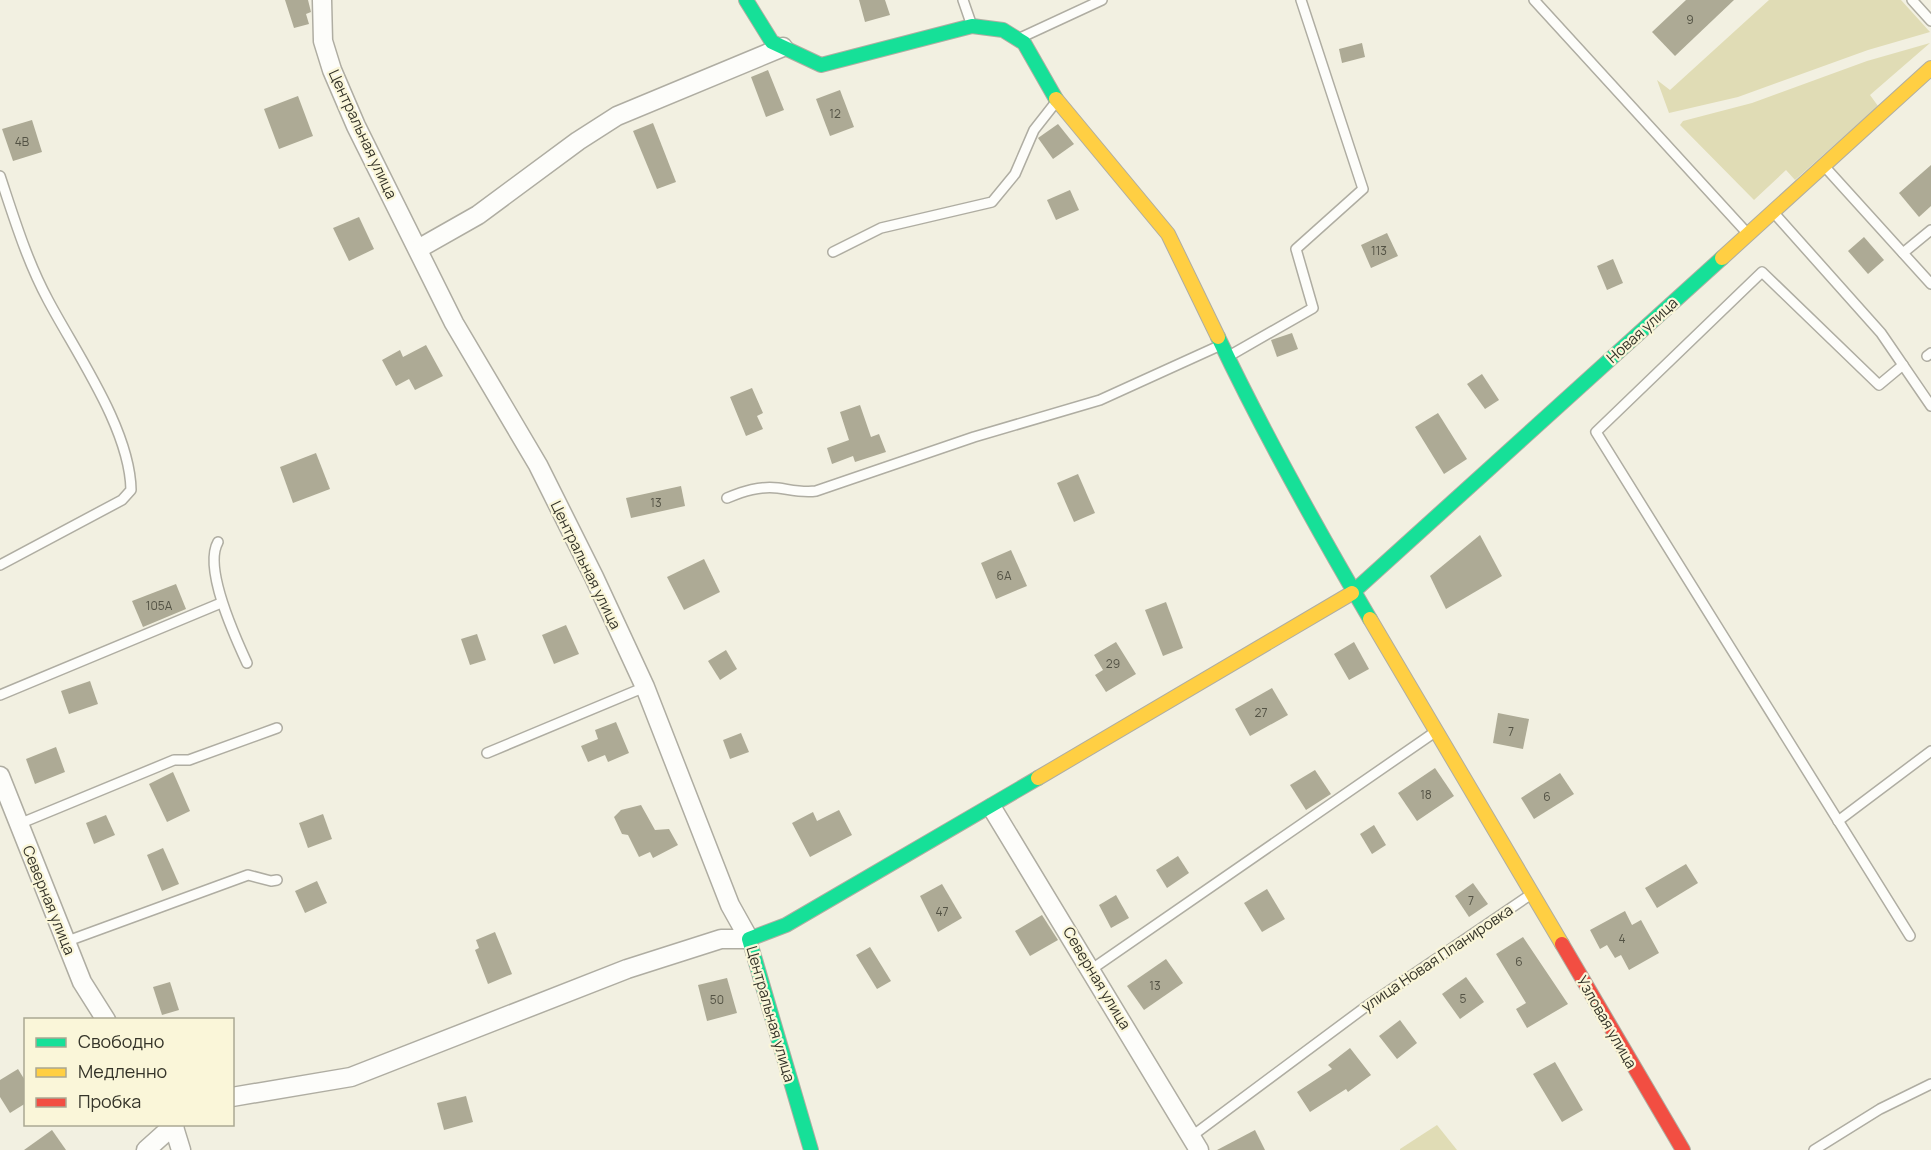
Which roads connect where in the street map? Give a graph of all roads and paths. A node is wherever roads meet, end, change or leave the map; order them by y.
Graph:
1 (322, 0) edge
2 (746, 0) edge
3 (963, 0) edge
4 (1102, 0) edge
5 (1301, 0) edge
6 (1534, 0) edge
7 (1912, 0) edge
8 (1931, 21) edge
9 (972, 26) junction
10 (1018, 39) junction
11 (783, 47) junction
12 (1931, 68) edge
13 (1057, 100) junction
14 (1823, 165) junction
15 (0, 177) edge
16 (1773, 211) junction
17 (1931, 230) edge
18 (1748, 234) junction
19 (418, 249) junction
20 (833, 252) dead end
21 (1903, 253) junction
22 (1931, 284) edge
23 (1224, 351) junction
24 (1903, 365) junction
25 (1931, 406) edge
26 (727, 498) dead end
27 (219, 542) dead end
28 (0, 565) edge
29 (1352, 593) junction
30 (221, 603) junction
31 (247, 663) dead end
32 (645, 687) junction
33 (0, 695) edge
34 (277, 728) dead end
35 (1435, 732) junction
36 (1931, 751) edge
37 (487, 753) dead end
38 (0, 776) edge
39 (992, 808) junction
40 (1838, 821) junction
41 (19, 824) junction
42 (277, 880) dead end
43 (1532, 894) junction
44 (1910, 936) dead end
45 (749, 939) junction
46 (65, 942) junction
47 (1092, 969) junction
48 (105, 1018) edge
49 (1931, 1084) edge
50 (234, 1097) edge
51 (173, 1126) edge
52 (174, 1126) edge
53 (1196, 1143) edge
54 (146, 1150) edge
55 (181, 1150) edge
56 (811, 1150) edge
57 (1683, 1150) edge
58 (1814, 1150) edge

1 - 19 street, Центральная улица
2 - 11 street
3 - 9 lane
4 - 10 lane
5 - 23 lane
6 - 18 lane
7 - 8 lane
9 - 10 street
9 - 11 street
10 - 13 street
11 - 19 street
12 - 14 street, Новая улица
13 - 20 lane
13 - 23 street
14 - 16 street, Новая улица
14 - 21 lane
15 - 28 lane
16 - 18 street, Новая улица
16 - 24 lane
17 - 21 lane
18 - 29 street, Новая улица
19 - 32 street, Центральная улица
21 - 22 lane
23 - 26 lane
23 - 29 street
24 - 25 lane
24 - 40 lane
27 - 30 lane
29 - 35 street
29 - 39 street, Новая улица
30 - 31 lane
30 - 33 lane
32 - 37 lane
32 - 45 street, Центральная улица
34 - 41 lane
35 - 43 street
35 - 47 lane
36 - 40 lane
38 - 41 street, Северная улица
39 - 45 street, Новая улица
39 - 47 street, Северная улица
40 - 44 lane
41 - 46 street, Северная улица
42 - 46 lane
43 - 53 lane, улица Новая Планировка
43 - 57 street, Узловая улица
45 - 50 street
45 - 56 street, Центральная улица
46 - 48 street, Северная улица
47 - 53 street, Северная улица
49 - 58 lane
51 - 54 street
52 - 55 street

